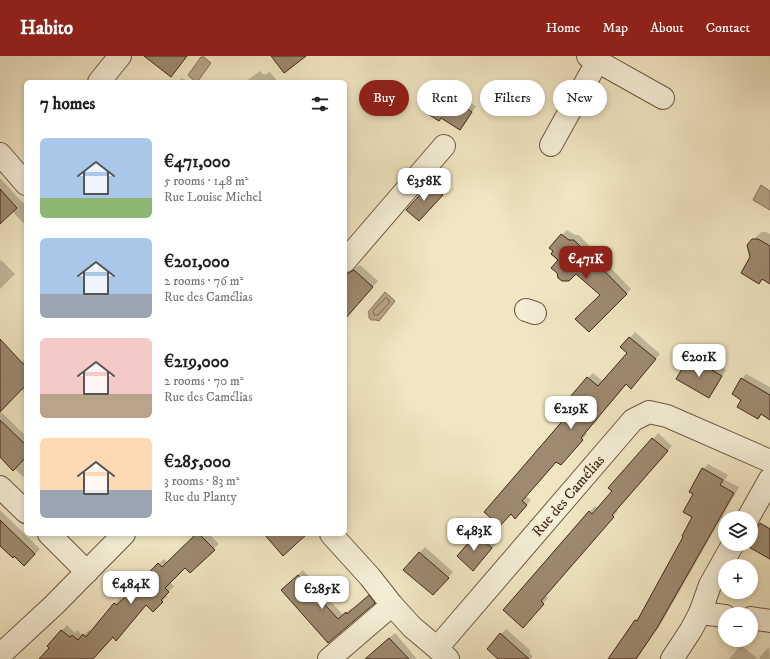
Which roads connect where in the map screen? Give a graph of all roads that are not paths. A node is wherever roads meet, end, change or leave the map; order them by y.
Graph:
1 (120, 56) edge
2 (592, 59) edge
3 (101, 80) edge
4 (663, 98) dead end
5 (552, 145) dead end
6 (444, 146) dead end
7 (0, 154) edge
8 (24, 178) edge
9 (347, 259) edge
10 (770, 462) edge
11 (770, 479) edge
12 (0, 487) edge
13 (24, 510) edge
14 (752, 511) edge
15 (50, 536) edge
16 (122, 536) edge
17 (333, 536) edge
18 (729, 551) edge
19 (87, 572) junction
20 (392, 605) junction
21 (700, 613) junction
22 (718, 615) edge
23 (758, 619) edge
24 (770, 620) edge
25 (443, 653) edge
26 (0, 654) edge
27 (329, 659) edge
28 (672, 659) edge

1 - 3 street
2 - 4 street
2 - 5 street
6 - 9 street
7 - 8 street
10 - 25 street, Rue des Camélias
11 - 14 street
12 - 13 street
15 - 19 street
16 - 19 street
17 - 20 street
18 - 21 street
19 - 26 street
20 - 25 street
20 - 27 street
21 - 22 street
21 - 28 street
23 - 24 street

